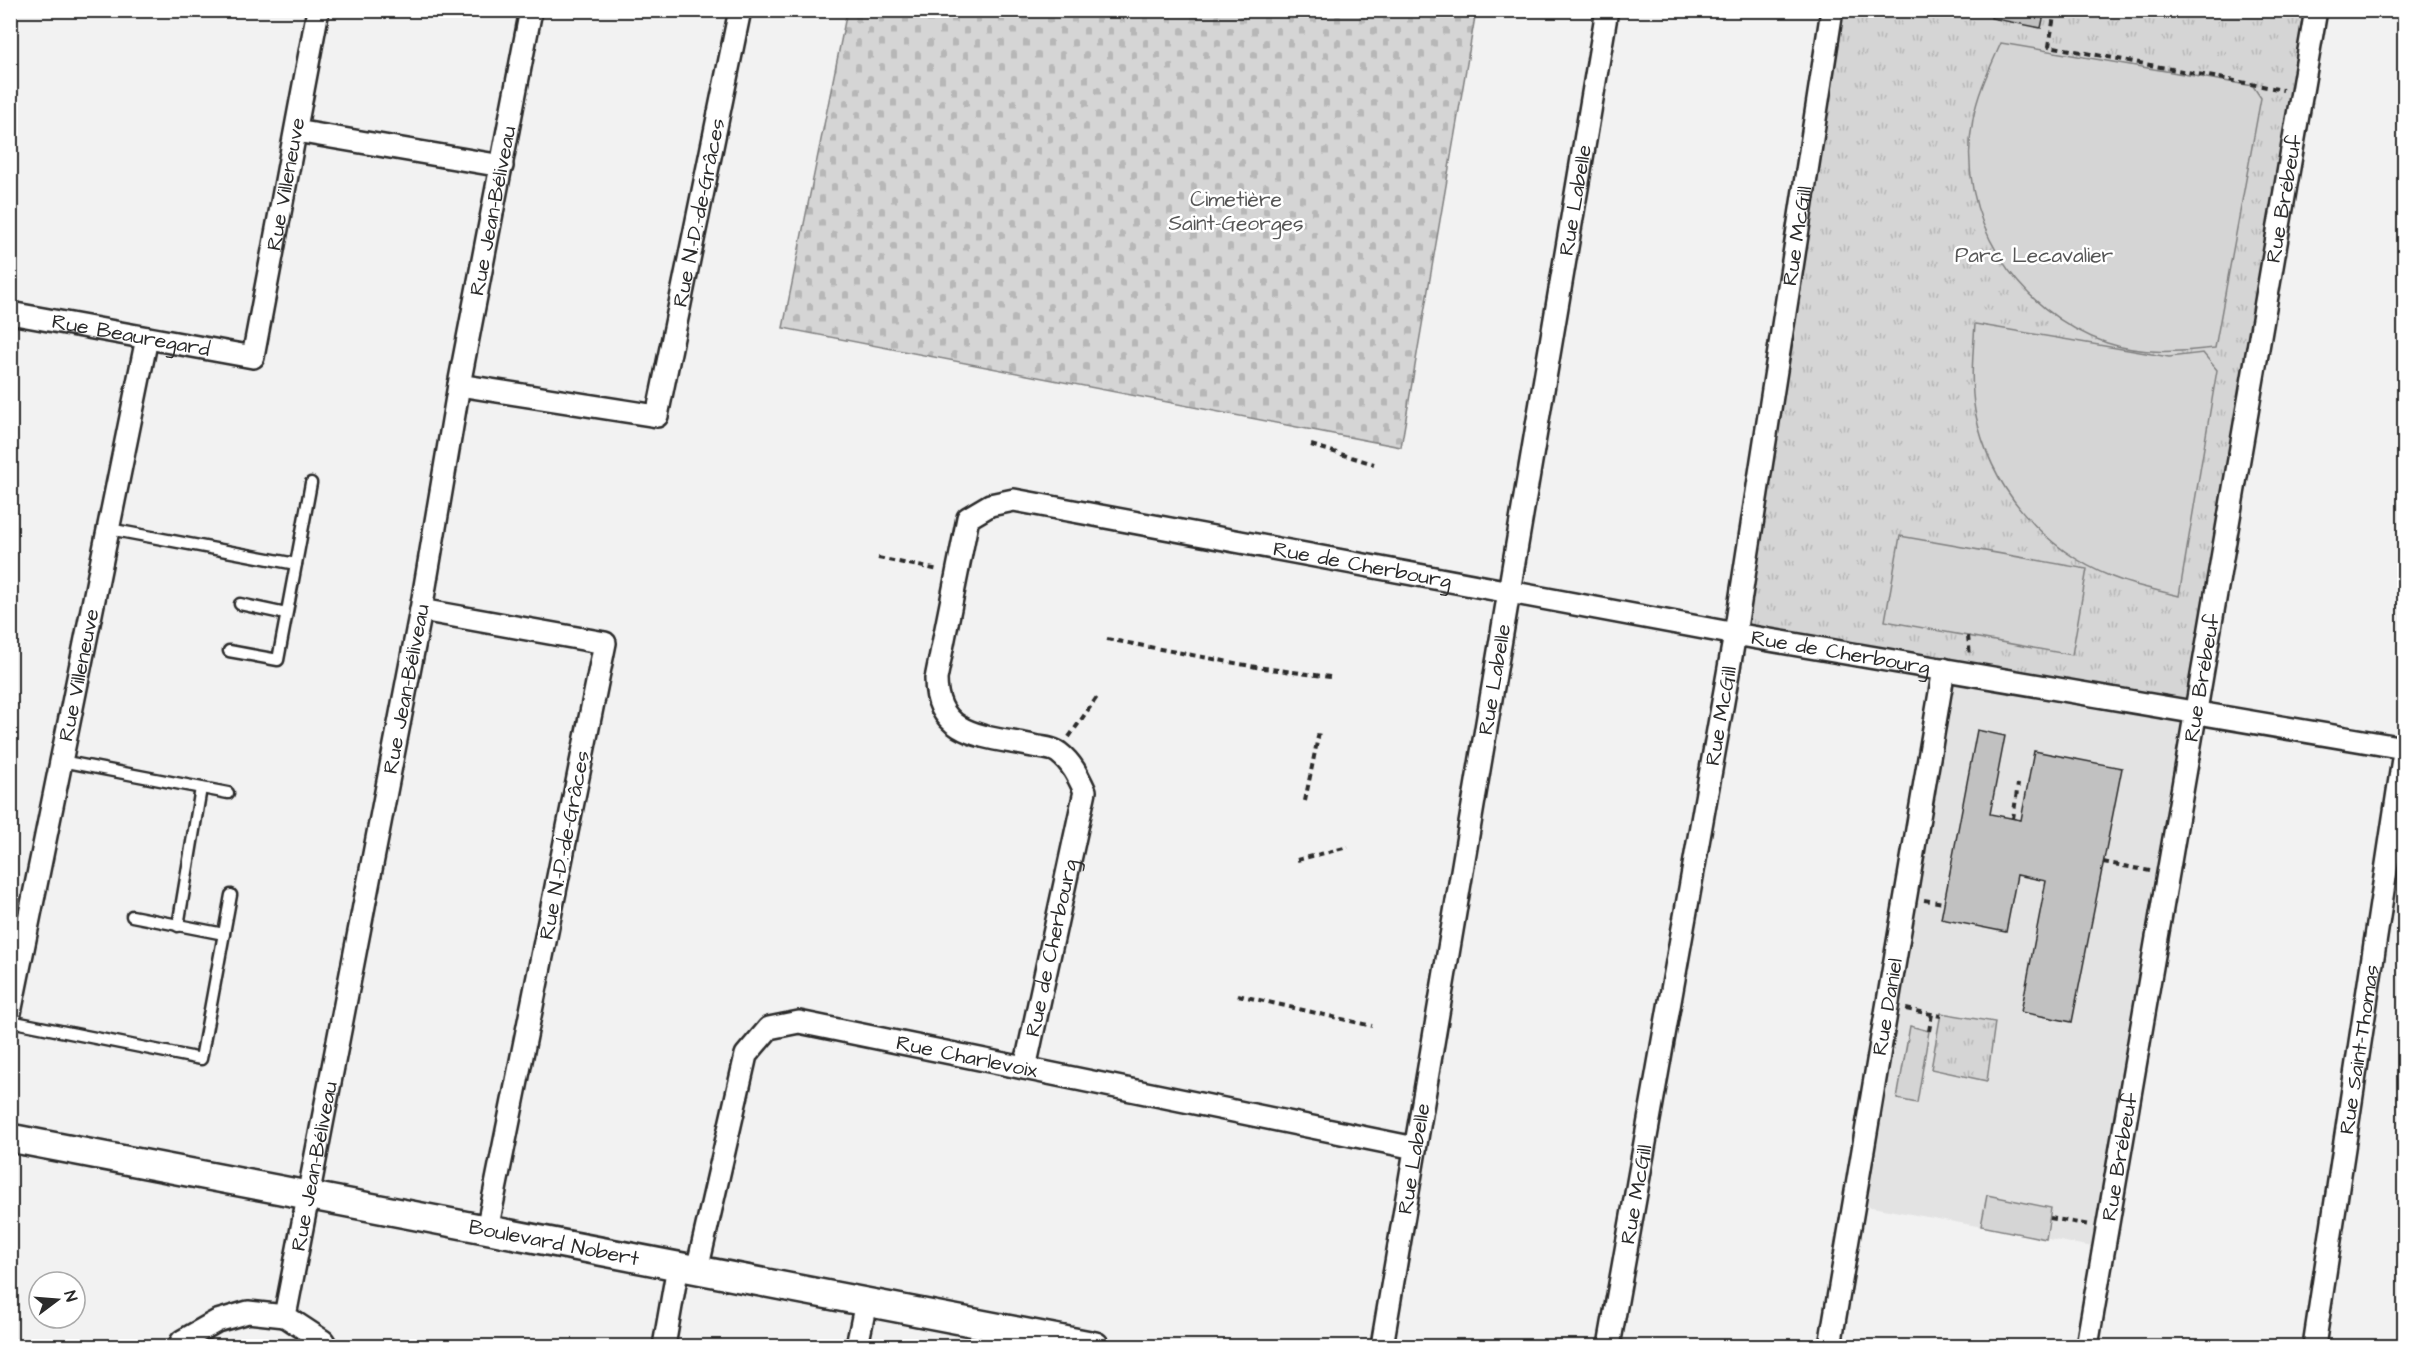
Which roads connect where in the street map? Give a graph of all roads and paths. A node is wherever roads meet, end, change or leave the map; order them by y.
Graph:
1 (318, 10) edge
2 (531, 10) edge
3 (740, 10) edge
4 (1607, 10) edge
5 (1832, 10) edge
6 (2055, 10) edge
7 (2316, 10) edge
8 (2302, 93) junction
9 (296, 131) junction
10 (502, 166) junction
11 (10, 313) edge
12 (147, 338) junction
13 (253, 357) joint
14 (459, 385) junction
15 (1311, 445) dead end
16 (1374, 464) dead end
17 (311, 483) dead end
18 (109, 529) junction
19 (878, 558) dead end
20 (296, 564) junction
21 (956, 573) junction
22 (1508, 592) junction
23 (240, 604) dead end
24 (421, 610) junction
25 (286, 614) junction
26 (1735, 633) junction
27 (1107, 639) dead end
28 (230, 651) dead end
29 (1944, 669) junction
30 (1330, 677) dead end
31 (1097, 697) dead end
32 (2196, 712) junction
33 (1320, 732) dead end
34 (2404, 750) edge
35 (1058, 752) junction
36 (61, 762) junction
37 (2018, 784) dead end
38 (201, 788) junction
39 (228, 793) dead end
40 (1305, 801) dead end
41 (2013, 819) dead end
42 (1348, 847) dead end
43 (1297, 860) dead end
44 (2103, 862) dead end
45 (2168, 875) junction
46 (231, 895) dead end
47 (132, 916) dead end
48 (178, 926) junction
49 (224, 934) junction
50 (1238, 995) dead end
51 (1888, 1006) junction
52 (10, 1013) edge
53 (1932, 1014) junction
54 (1941, 1016) dead end
55 (10, 1021) edge
56 (1372, 1026) dead end
57 (1929, 1031) dead end
58 (1025, 1068) junction
59 (10, 1138) edge
60 (1415, 1148) junction
61 (309, 1195) junction
62 (2050, 1218) dead end
63 (2108, 1228) junction
64 (487, 1230) junction
65 (688, 1268) junction
66 (866, 1302) junction
67 (285, 1316) junction
68 (1062, 1343) edge
69 (179, 1347) edge
70 (326, 1347) edge
71 (664, 1347) edge
72 (858, 1347) edge
73 (1095, 1347) edge
74 (1382, 1347) edge
75 (1609, 1347) edge
76 (1830, 1347) edge
77 (2087, 1347) edge
78 (2314, 1347) edge

1 - 9 street, Rue Villeneuve
2 - 10 street, Rue Jean-Béliveau
3 - 14 street, Rue N.-D.-de-Grâces
4 - 22 street, Rue Labelle
5 - 26 street, Rue McGill
6 - 8 path
7 - 8 street, Rue Brébeuf
8 - 32 street, Rue Brébeuf
9 - 10 street
9 - 13 street, Rue Villeneuve
10 - 14 street, Rue Jean-Béliveau
11 - 12 street, Rue Beauregard
12 - 13 street, Rue Beauregard
12 - 18 street, Rue Villeneuve
14 - 24 street, Rue Jean-Béliveau
15 - 16 path
17 - 20 lane
18 - 20 lane
18 - 36 street, Rue Villeneuve
19 - 21 path
20 - 25 lane
21 - 22 street, Rue de Cherbourg
21 - 35 street, Rue de Cherbourg
22 - 26 street, Rue de Cherbourg
22 - 60 street, Rue Labelle
23 - 25 lane
24 - 61 street, Rue Jean-Béliveau
24 - 64 street, Rue N.-D.-de-Grâces
25 - 28 lane
26 - 29 street, Rue de Cherbourg
26 - 75 street, Rue McGill
27 - 30 path
29 - 32 street, Rue de Cherbourg
29 - 51 street, Rue Daniel
31 - 35 path
32 - 34 street, Rue de Cherbourg
32 - 45 street, Rue Brébeuf
33 - 40 path
34 - 78 street, Rue Saint-Thomas
35 - 58 street, Rue de Cherbourg
36 - 38 lane
36 - 52 street, Rue Villeneuve
37 - 41 path
38 - 39 lane
38 - 48 lane
42 - 43 path
44 - 45 path
45 - 63 street, Rue Brébeuf
46 - 49 lane
47 - 48 lane
48 - 49 lane
49 - 55 lane
50 - 56 path
51 - 53 path
51 - 76 street, Rue Daniel
53 - 54 path
53 - 57 path
58 - 60 street, Rue Charlevoix
58 - 65 street, Rue Charlevoix
59 - 61 street, Boulevard Nobert
60 - 74 street, Rue Labelle
61 - 64 street, Boulevard Nobert
61 - 67 street, Rue Jean-Béliveau
62 - 63 path
63 - 77 street, Rue Brébeuf
64 - 65 street, Boulevard Nobert
65 - 66 street, Boulevard Nobert
65 - 71 street, Rue Charlevoix
66 - 68 street, Boulevard Nobert
66 - 72 street
67 - 69 street
67 - 70 street
68 - 73 street, Boulevard Nobert

